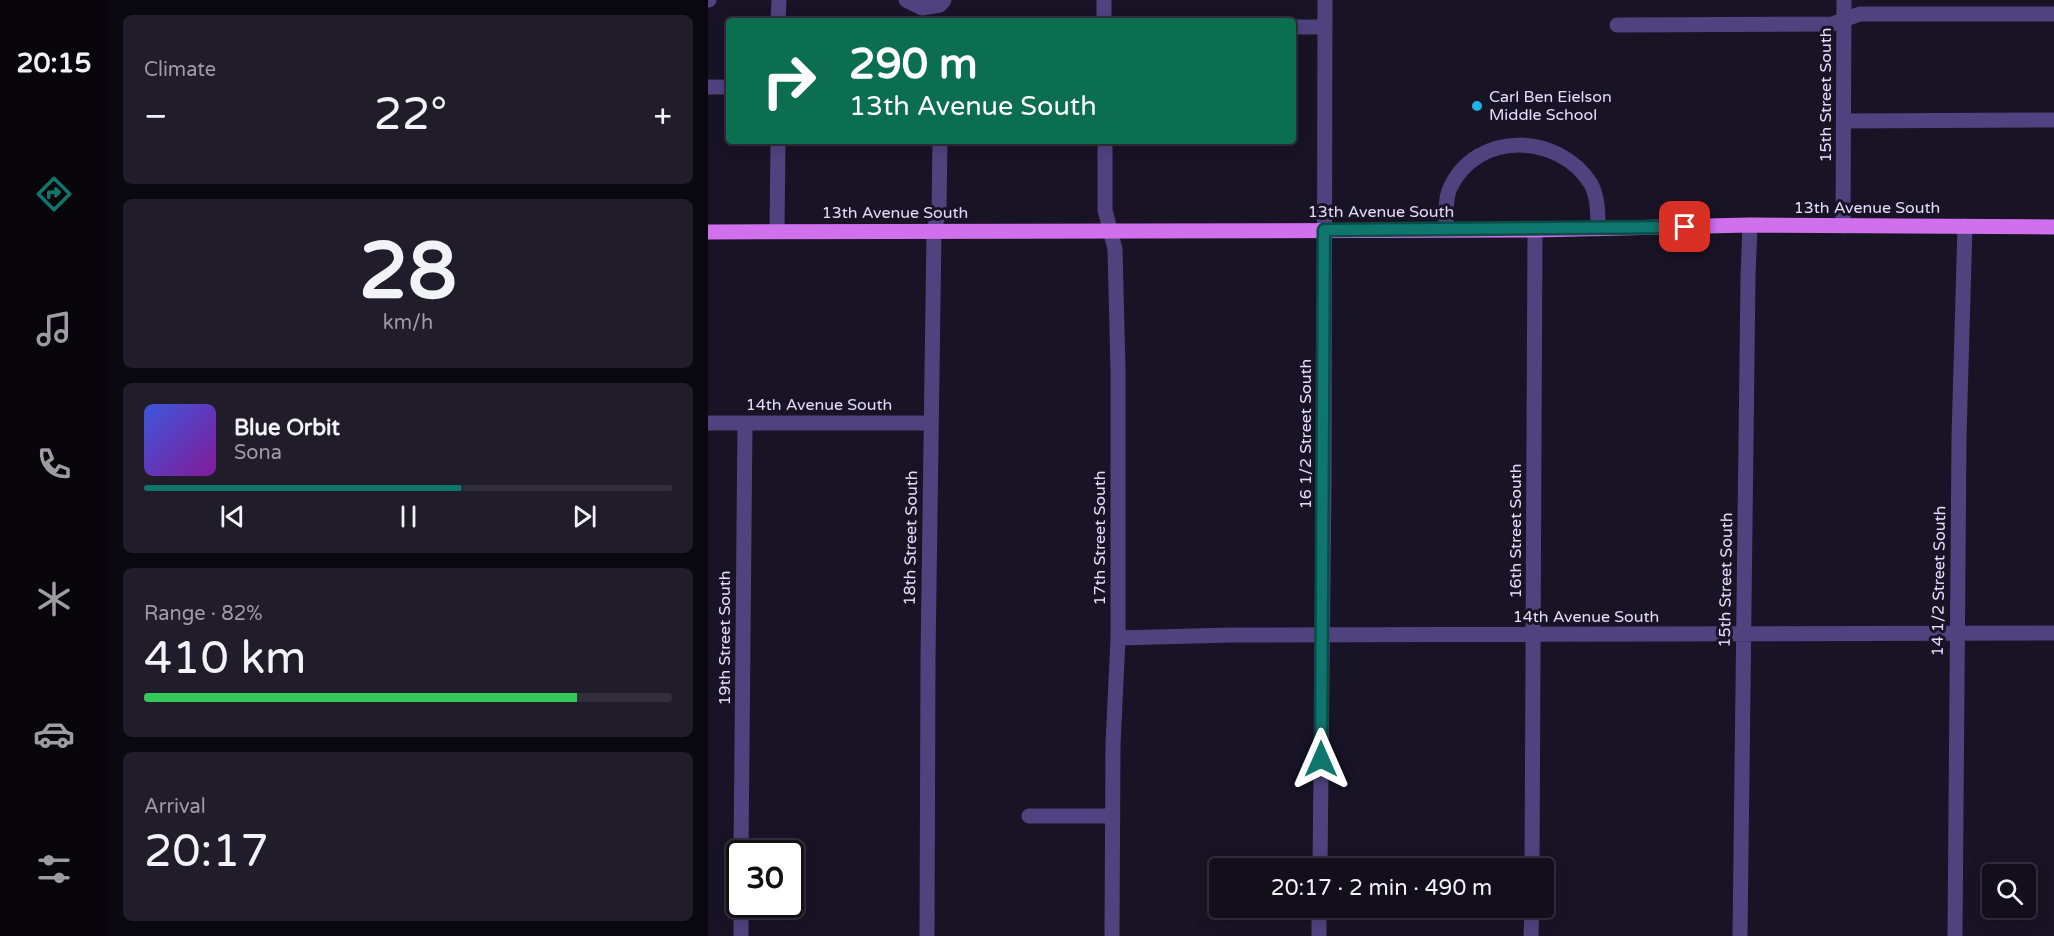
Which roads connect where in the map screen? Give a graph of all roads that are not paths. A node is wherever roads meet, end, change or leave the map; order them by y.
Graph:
1 (779, 0) edge
2 (906, 0) edge
3 (944, 0) edge
4 (1104, 0) edge
5 (1325, 0) edge
6 (1844, 0) edge
7 (2054, 14) edge
8 (778, 18) edge
9 (1104, 18) edge
10 (1844, 20) junction
11 (1617, 25) dead end
12 (1296, 27) edge
13 (1325, 27) junction
14 (708, 87) edge
15 (726, 87) edge
16 (2054, 120) edge
17 (1844, 121) junction
18 (778, 144) edge
19 (940, 144) edge
20 (1105, 144) edge
21 (1750, 225) junction
22 (1843, 226) junction
23 (1965, 226) junction
24 (2054, 226) edge
25 (1446, 229) junction
26 (1598, 229) junction
27 (1324, 230) junction
28 (1535, 230) junction
29 (777, 231) junction
30 (934, 231) junction
31 (1110, 231) junction
32 (708, 232) edge
33 (708, 423) edge
34 (745, 423) junction
35 (931, 423) junction
36 (2054, 633) edge
37 (1956, 634) junction
38 (1322, 635) junction
39 (1534, 635) junction
40 (1743, 635) junction
41 (1118, 638) junction
42 (1029, 816) dead end
43 (1113, 816) junction
44 (741, 840) edge
45 (1320, 858) edge
46 (1532, 858) edge
47 (741, 918) edge
48 (1319, 918) edge
49 (1532, 918) edge
50 (741, 936) edge
51 (927, 936) edge
52 (1112, 936) edge
53 (1319, 936) edge
54 (1531, 936) edge
55 (1740, 936) edge
56 (1955, 936) edge

1 - 8 street
2 - 3 street
4 - 9 street
5 - 13 street, 16 1/2 Street South
6 - 10 street, 15th Street South
7 - 10 street
10 - 11 street
10 - 17 street, 15th Street South
12 - 13 street
13 - 27 street, 16 1/2 Street South
14 - 15 street
16 - 17 street
17 - 22 street, 15th Street South
18 - 29 street
19 - 30 street, 18th Street South
20 - 31 street, 17th Street South
21 - 22 main road, 13th Avenue South
21 - 26 main road, 13th Avenue South
21 - 40 street, 15th Street South
22 - 23 main road, 13th Avenue South
23 - 24 main road, 13th Avenue South
23 - 37 street, 14 1/2 Street South
25 - 26 street
25 - 27 main road, 13th Avenue South
25 - 28 main road, 13th Avenue South
26 - 28 main road, 13th Avenue South
27 - 31 main road, 13th Avenue South
27 - 38 street, 16 1/2 Street South
28 - 39 street, 16th Street South
29 - 30 main road, 13th Avenue South
29 - 32 main road, 13th Avenue South
30 - 31 main road, 13th Avenue South
30 - 35 street, 18th Street South
31 - 41 street, 17th Street South
33 - 34 street, 14th Avenue South
34 - 35 street, 14th Avenue South
34 - 44 street, 19th Street South
35 - 51 street, 18th Street South
36 - 37 street, 14th Avenue South
37 - 40 street, 14th Avenue South
37 - 56 street, 14 1/2 Street South
38 - 39 street, 14th Avenue South
38 - 41 street, 14th Avenue South
38 - 45 street, 16 1/2 Street South
39 - 40 street, 14th Avenue South
39 - 46 street, 16th Street South
40 - 55 street, 15th Street South
41 - 43 street, 17th Street South
42 - 43 street
43 - 52 street, 17th Street South
47 - 50 street
48 - 53 street
49 - 54 street

